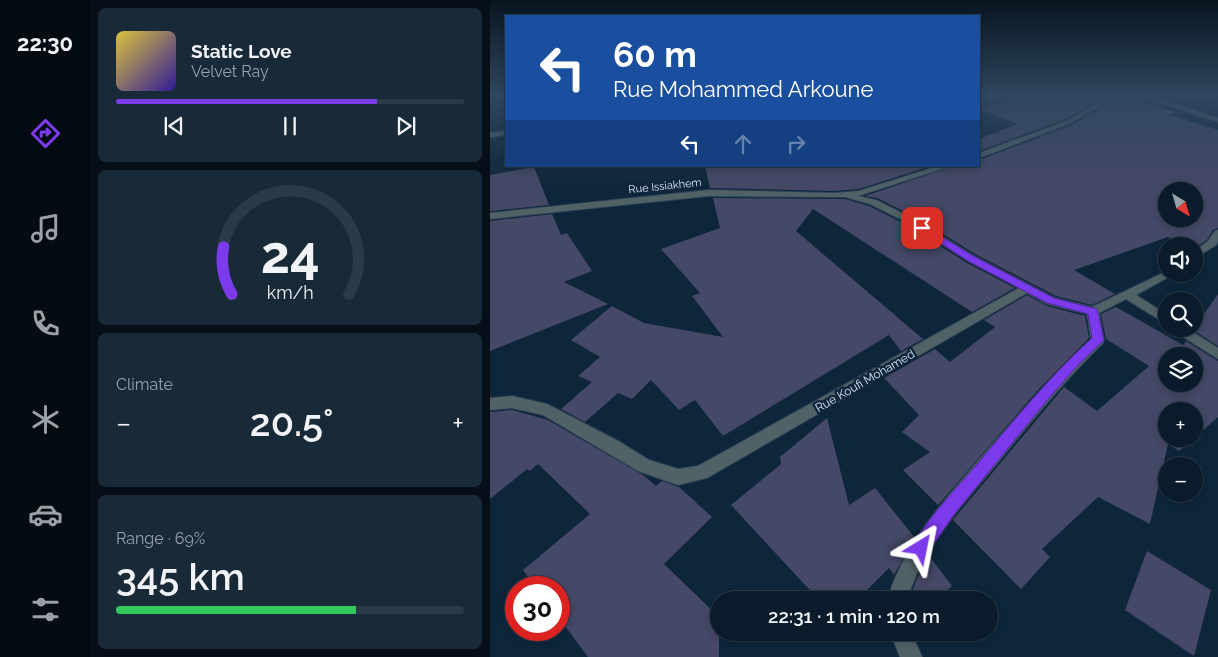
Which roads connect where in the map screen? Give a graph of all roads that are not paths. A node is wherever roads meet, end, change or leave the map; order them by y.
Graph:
1 (1057, 127) edge
2 (505, 133) edge
3 (490, 135) edge
4 (980, 156) edge
5 (945, 167) edge
6 (844, 195) junction
7 (490, 216) edge
8 (1218, 233) edge
9 (1203, 250) edge
10 (1158, 279) edge
11 (1028, 288) junction
12 (1128, 295) junction
13 (1093, 311) junction
14 (1158, 315) edge
15 (1191, 337) edge
16 (1218, 354) edge
17 (490, 404) edge
18 (900, 591) edge
19 (904, 641) edge
20 (912, 657) edge

1 - 4 street
2 - 3 street
5 - 6 street
6 - 7 street, Rue Issiakhem
6 - 11 street
8 - 9 street
10 - 12 street
11 - 13 street
11 - 17 street, Rue Koufi Mohamed
12 - 13 street
12 - 14 street
13 - 18 street
15 - 16 street
19 - 20 street

